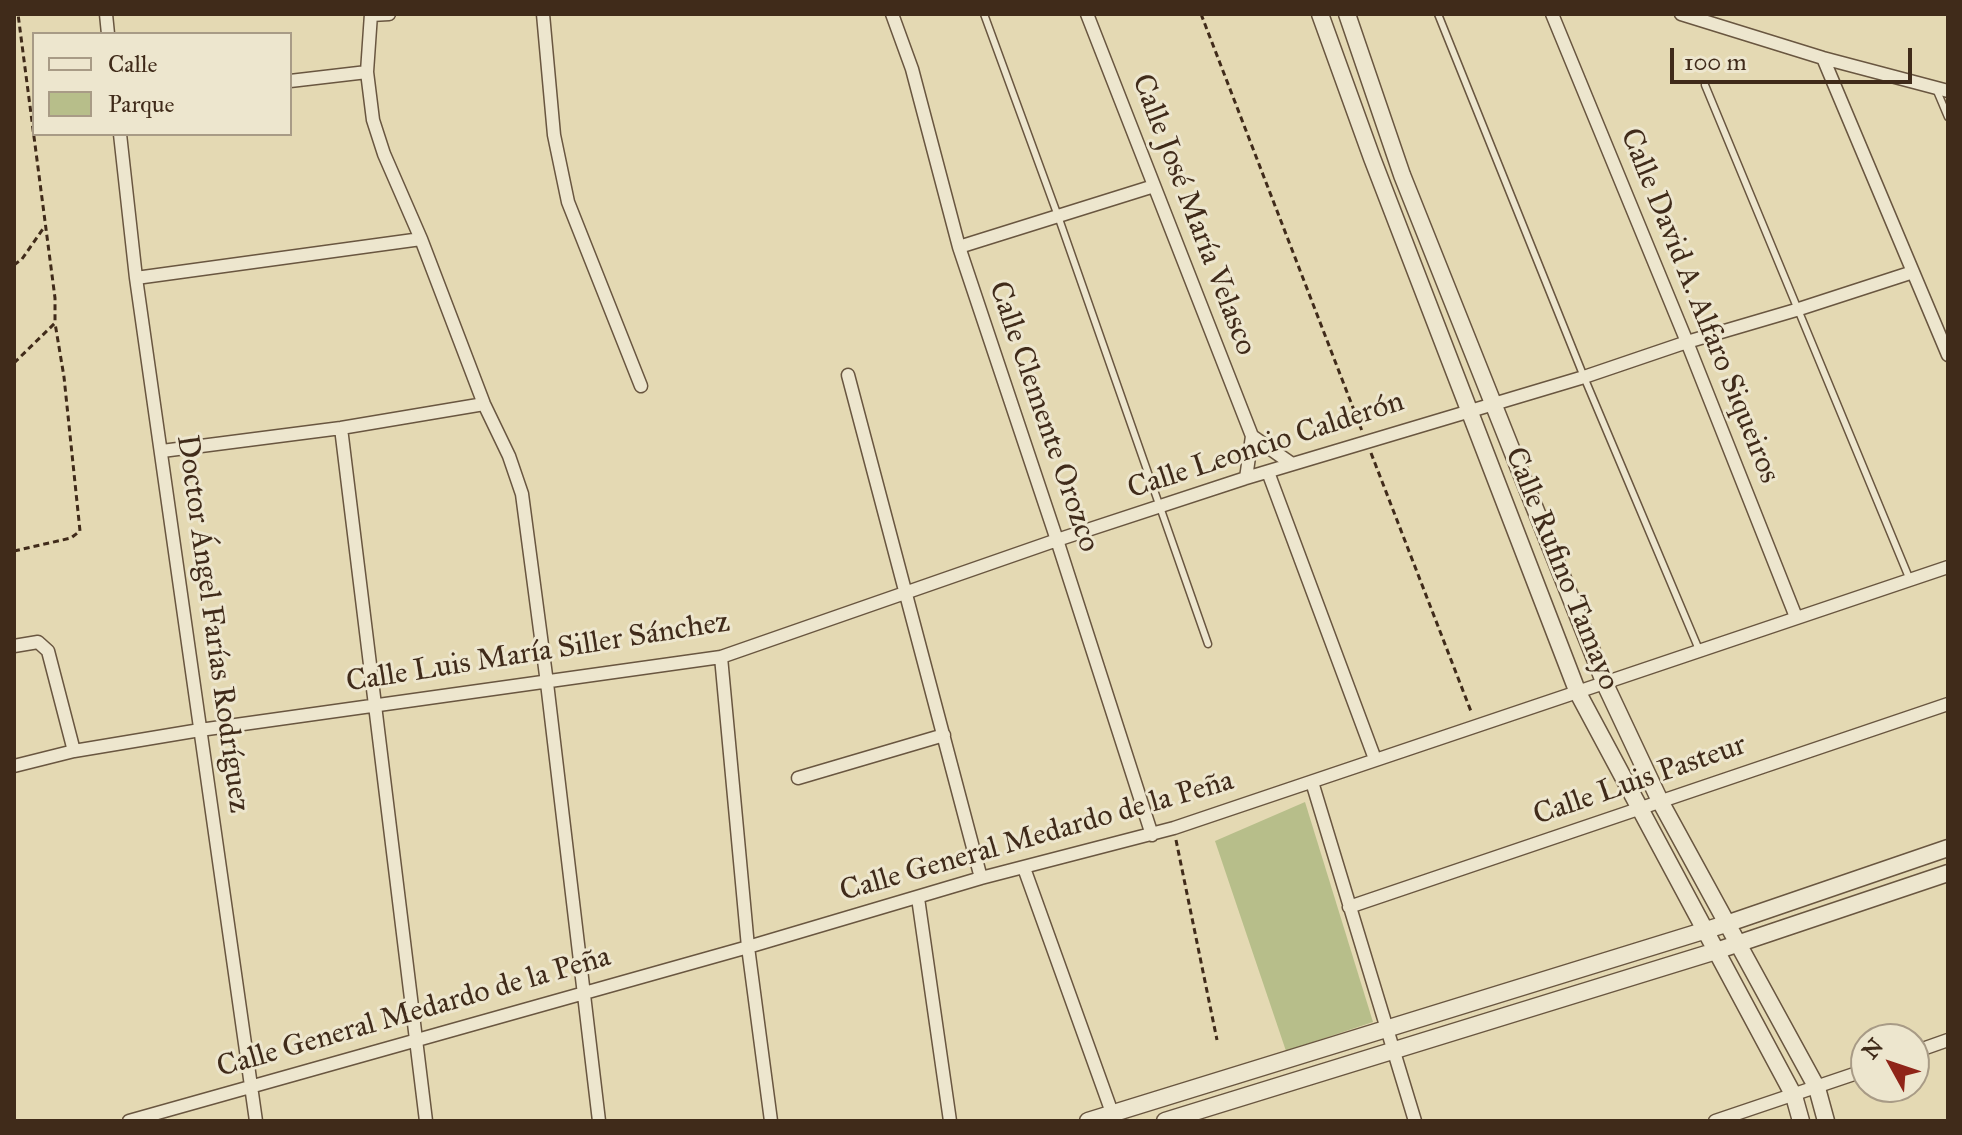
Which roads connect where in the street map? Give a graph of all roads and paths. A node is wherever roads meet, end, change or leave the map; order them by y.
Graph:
1 (18, 14) edge
2 (371, 14) edge
3 (389, 14) edge
4 (543, 14) edge
5 (892, 14) edge
6 (984, 14) edge
7 (1087, 14) edge
8 (1201, 14) edge
9 (1320, 14) edge
10 (1347, 14) edge
11 (1438, 14) edge
12 (1552, 14) edge
13 (1690, 15) edge
14 (1823, 58) junction
15 (367, 72) junction
16 (292, 81) edge
17 (1705, 85) dead end
18 (1942, 89) edge
19 (1948, 117) edge
20 (32, 124) edge
21 (34, 136) edge
22 (120, 136) edge
23 (1154, 186) junction
24 (1058, 216) junction
25 (45, 226) junction
26 (421, 239) junction
27 (959, 247) junction
28 (14, 265) edge
29 (1913, 272) junction
30 (136, 278) junction
31 (1796, 310) junction
32 (55, 323) junction
33 (1687, 342) junction
34 (1948, 355) edge
35 (14, 363) edge
36 (848, 375) dead end
37 (1584, 377) junction
38 (641, 386) dead end
39 (484, 404) junction
40 (1491, 404) junction
41 (1468, 410) junction
42 (341, 428) junction
43 (1252, 436) junction
44 (1366, 440) junction
45 (162, 451) junction
46 (1292, 464) junction
47 (1268, 472) junction
48 (1246, 478) junction
49 (1161, 506) junction
50 (1057, 540) junction
51 (14, 551) edge
52 (1948, 567) edge
53 (1910, 580) junction
54 (904, 593) junction
55 (1796, 617) junction
56 (1208, 644) dead end
57 (14, 646) edge
58 (1700, 652) junction
59 (721, 657) junction
60 (547, 683) junction
61 (1605, 684) junction
62 (1578, 693) junction
63 (1948, 704) edge
64 (373, 705) junction
65 (1476, 725) junction
66 (200, 730) junction
67 (944, 735) junction
68 (74, 751) junction
69 (1375, 759) junction
70 (14, 766) edge
71 (798, 778) dead end
72 (1312, 782) junction
73 (1660, 801) junction
74 (1639, 810) junction
75 (1174, 828) junction
76 (1152, 835) junction
77 (1948, 848) edge
78 (1024, 868) junction
79 (1948, 873) edge
80 (981, 878) junction
81 (918, 898) junction
82 (1349, 907) junction
83 (1729, 923) junction
84 (1706, 930) junction
85 (1739, 942) junction
86 (748, 947) junction
87 (1716, 951) junction
88 (583, 992) junction
89 (1387, 1028) junction
90 (415, 1040) junction
91 (1217, 1040) dead end
92 (1394, 1051) junction
93 (1850, 1076) edge
94 (252, 1086) junction
95 (1817, 1088) junction
96 (1794, 1096) junction
97 (1114, 1117) edge
98 (129, 1121) edge
99 (256, 1121) edge
100 (426, 1121) edge
101 (599, 1121) edge
102 (771, 1121) edge
103 (950, 1121) edge
104 (1088, 1121) edge
105 (1165, 1121) edge
106 (1415, 1121) edge
107 (1715, 1121) edge
108 (1801, 1121) edge
109 (1826, 1121) edge

1 - 20 path
2 - 3 street
2 - 15 street
4 - 38 street
5 - 27 street, Calle Clemente Orozco
6 - 24 lane
7 - 23 street, Calle José María Velasco
8 - 44 path
9 - 41 street, Calle Rufino Tamayo
10 - 40 street, Calle Rufino Tamayo
11 - 37 lane
12 - 33 street, Calle David A. Alfaro Siqueiros
13 - 14 street
14 - 18 street
14 - 29 street
15 - 16 street
15 - 26 street
17 - 31 lane
18 - 19 lane
21 - 25 path
22 - 30 street, Doctor Ángel Farías Rodríguez
23 - 24 street
23 - 43 street, Calle José María Velasco
24 - 27 street
24 - 49 lane
25 - 28 path
25 - 32 path
26 - 30 street
26 - 39 street
27 - 50 street, Calle Clemente Orozco
29 - 31 street, Calle Leoncio Calderón
29 - 34 street
30 - 45 street, Doctor Ángel Farías Rodríguez
31 - 33 street, Calle Leoncio Calderón
31 - 53 lane
32 - 35 path
32 - 51 path
33 - 37 street, Calle Leoncio Calderón
33 - 55 street, Calle David A. Alfaro Siqueiros
36 - 54 street
37 - 40 street, Calle Leoncio Calderón
37 - 58 lane
39 - 42 street
39 - 60 street
40 - 41 street, Calle Leoncio Calderón
40 - 61 street, Calle Rufino Tamayo
41 - 44 street, Calle Leoncio Calderón
41 - 62 street, Calle Rufino Tamayo
42 - 45 street
42 - 64 street
43 - 46 street
43 - 48 street, Calle José María Velasco
44 - 46 street, Calle Leoncio Calderón
44 - 65 path
45 - 66 street, Doctor Ángel Farías Rodríguez
46 - 47 street, Calle Leoncio Calderón
47 - 48 street, Calle Leoncio Calderón
47 - 69 street
48 - 49 street, Calle Leoncio Calderón
49 - 50 street, Calle Leoncio Calderón
49 - 56 lane
50 - 54 street, Calle Luis María Siller Sánchez
50 - 76 street, Calle Clemente Orozco
52 - 53 street, Calle General Medardo de la Peña
53 - 55 street, Calle General Medardo de la Peña
54 - 59 street, Calle Luis María Siller Sánchez
54 - 67 street
55 - 58 street, Calle General Medardo de la Peña
57 - 68 street
58 - 61 street, Calle General Medardo de la Peña
59 - 60 street, Calle Luis María Siller Sánchez
59 - 86 street
60 - 64 street, Calle Luis María Siller Sánchez
60 - 88 street
61 - 62 street, Calle General Medardo de la Peña
61 - 73 street, Calle Rufino Tamayo
62 - 65 street, Calle General Medardo de la Peña
62 - 74 street, Calle Rufino Tamayo
63 - 73 street, Calle Luis Pasteur
64 - 66 street, Calle Luis María Siller Sánchez
64 - 90 street
65 - 69 street, Calle General Medardo de la Peña
66 - 68 street, Calle Luis María Siller Sánchez
66 - 94 street, Doctor Ángel Farías Rodríguez
67 - 71 street
67 - 80 street
68 - 70 street, Calle Luis María Siller Sánchez
69 - 72 street, Calle General Medardo de la Peña
72 - 75 street, Calle General Medardo de la Peña
72 - 82 street
73 - 74 street, Calle Luis Pasteur
73 - 83 street, Calle Rufino Tamayo
74 - 82 street, Calle Luis Pasteur
74 - 84 street, Calle Rufino Tamayo
75 - 76 street, Calle General Medardo de la Peña
75 - 91 path
76 - 78 street, Calle General Medardo de la Peña
77 - 83 street
78 - 80 street, Calle General Medardo de la Peña
78 - 97 street
79 - 85 street
80 - 81 street, Calle General Medardo de la Peña
81 - 86 street, Calle General Medardo de la Peña
81 - 103 street
82 - 89 street
83 - 84 street
83 - 85 street, Calle Rufino Tamayo
84 - 87 street, Calle Rufino Tamayo
84 - 89 street
85 - 87 street
85 - 95 street, Calle Rufino Tamayo
86 - 88 street, Calle General Medardo de la Peña
86 - 102 street
87 - 92 street
87 - 96 street, Calle Rufino Tamayo
88 - 90 street, Calle General Medardo de la Peña
88 - 101 street
89 - 92 street
89 - 97 street
90 - 94 street, Calle General Medardo de la Peña
90 - 100 street
92 - 105 street
92 - 106 street
93 - 95 street
94 - 98 street, Calle General Medardo de la Peña
94 - 99 street, Doctor Ángel Farías Rodríguez
95 - 96 street
95 - 109 street, Calle Rufino Tamayo
96 - 107 street
96 - 108 street, Calle Rufino Tamayo
97 - 104 street

